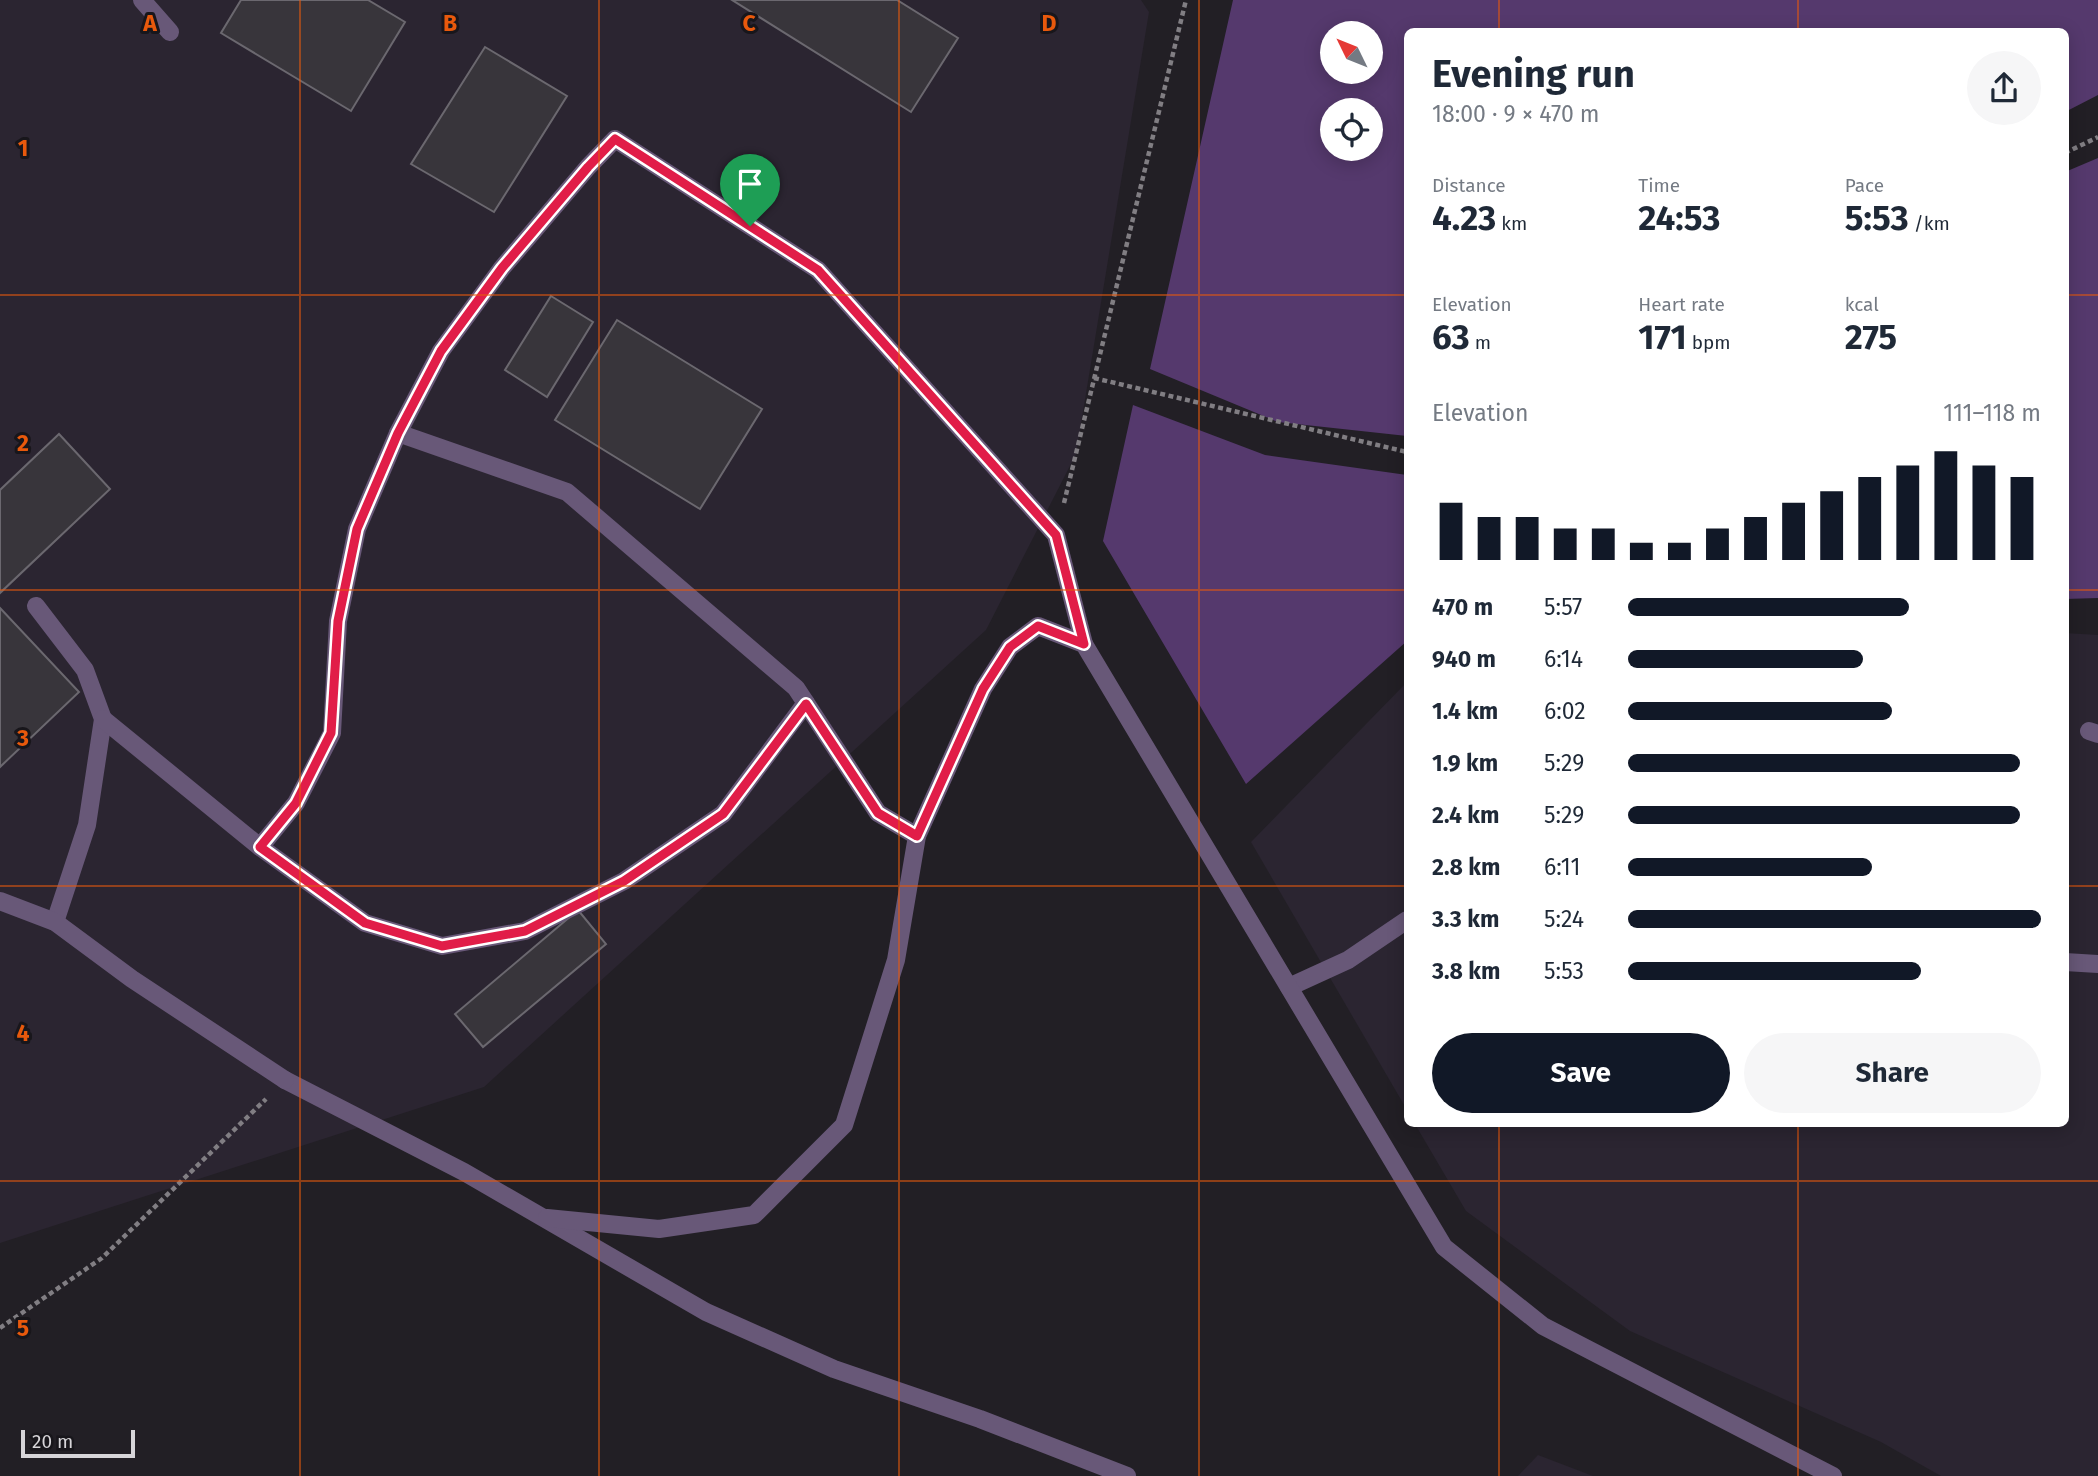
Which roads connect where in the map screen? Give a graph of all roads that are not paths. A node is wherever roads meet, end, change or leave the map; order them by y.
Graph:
1 (142, 0) edge
2 (170, 32) dead end
3 (398, 433) junction
4 (36, 606) dead end
5 (1084, 644) junction
6 (806, 704) junction
7 (103, 719) junction
8 (917, 836) junction
9 (260, 847) junction
10 (0, 901) edge
11 (55, 922) junction
12 (1404, 922) edge
13 (2069, 962) edge
14 (2098, 964) edge
15 (1289, 987) junction
16 (547, 1218) junction
17 (1127, 1476) edge
18 (1833, 1476) edge

1 - 2 street
3 - 5 street
3 - 6 street
3 - 9 street
4 - 7 street
5 - 8 street
5 - 15 street
6 - 8 street
6 - 9 street
7 - 9 street
7 - 11 street
8 - 16 street
10 - 11 street
11 - 16 street
12 - 15 street
13 - 14 street
15 - 18 street
16 - 17 street

